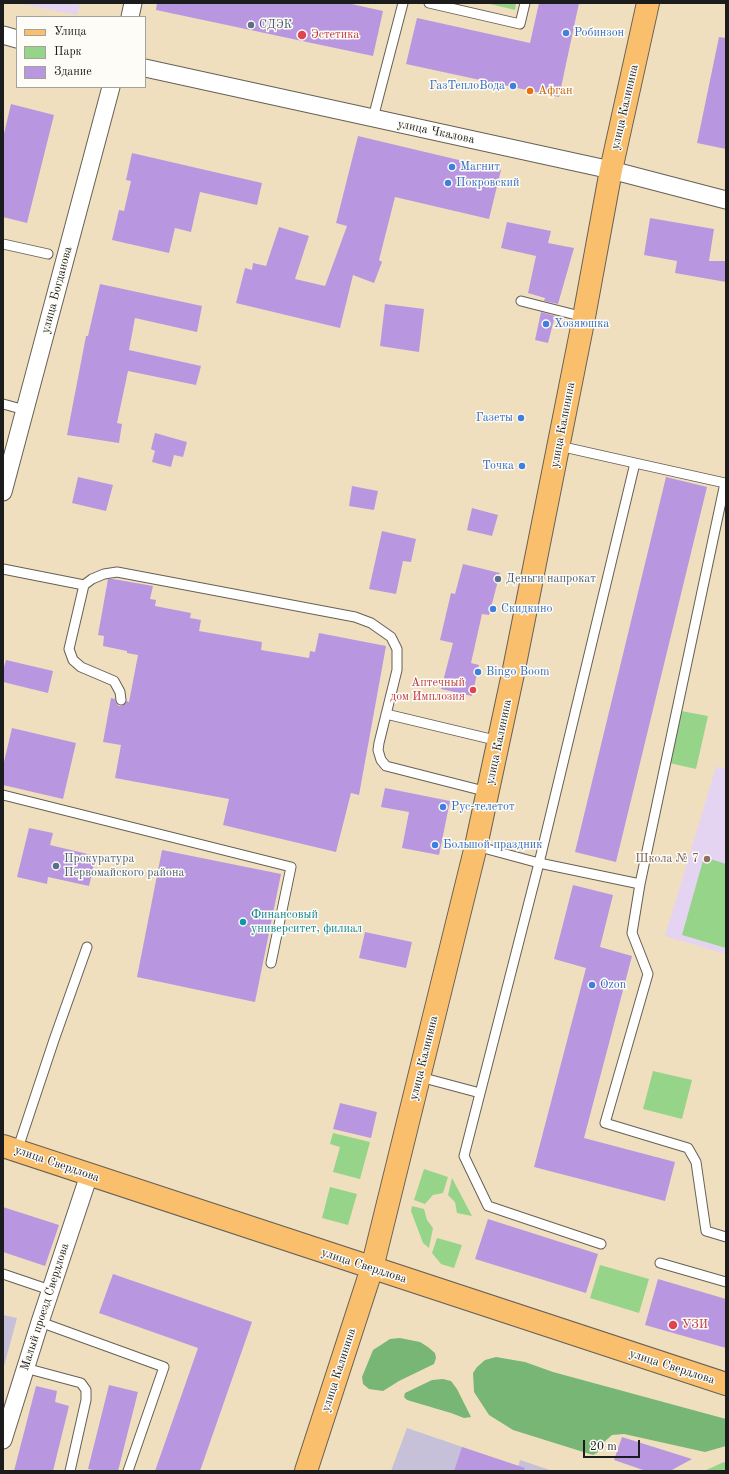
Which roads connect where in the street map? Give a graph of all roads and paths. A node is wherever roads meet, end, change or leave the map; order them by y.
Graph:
1 (133, 3) edge
2 (403, 3) edge
3 (429, 3) edge
4 (525, 3) edge
5 (648, 3) edge
6 (130, 16) edge
7 (3, 35) edge
8 (16, 39) edge
9 (146, 68) edge
10 (111, 88) edge
11 (373, 118) junction
12 (611, 170) junction
13 (726, 200) edge
14 (3, 244) edge
15 (48, 254) dead end
16 (520, 301) dead end
17 (584, 318) junction
18 (3, 404) edge
19 (25, 410) junction
20 (558, 446) junction
21 (635, 463) junction
22 (3, 492) edge
23 (3, 569) edge
24 (84, 585) junction
25 (121, 700) dead end
26 (386, 714) junction
27 (499, 742) junction
28 (488, 792) junction
29 (3, 795) edge
30 (476, 846) junction
31 (539, 863) junction
32 (640, 884) junction
33 (87, 947) dead end
34 (271, 963) dead end
35 (420, 1078) junction
36 (480, 1093) junction
37 (10, 1148) edge
38 (89, 1175) junction
39 (726, 1237) edge
40 (601, 1244) dead end
41 (660, 1263) dead end
42 (372, 1268) junction
43 (3, 1274) edge
44 (726, 1282) edge
45 (50, 1290) junction
46 (40, 1322) junction
47 (25, 1368) junction
48 (726, 1384) edge
49 (3, 1440) edge
50 (70, 1471) edge
51 (128, 1471) edge
52 (306, 1471) edge

1 - 6 street
2 - 11 lane
3 - 4 lane
5 - 12 main road, улица Калинина
7 - 8 street
9 - 11 street, улица Чкалова
10 - 19 street, улица Богданова
11 - 12 street, улица Чкалова
12 - 13 street, улица Чкалова
12 - 17 main road, улица Калинина
14 - 15 lane
16 - 17 lane
17 - 20 main road, улица Калинина
18 - 19 lane
19 - 22 street, улица Богданова
20 - 21 lane
20 - 27 main road, улица Калинина
21 - 31 lane
21 - 32 lane
23 - 24 lane
24 - 25 lane
24 - 26 lane
26 - 27 lane
26 - 28 lane
27 - 28 main road, улица Калинина
28 - 30 main road, улица Калинина
29 - 34 lane
30 - 31 lane
30 - 35 main road, улица Калинина
31 - 32 lane
31 - 36 lane
32 - 39 lane
33 - 37 lane
35 - 36 lane
35 - 42 main road, улица Калинина
36 - 40 lane
37 - 38 main road, улица Свердлова
38 - 42 main road, улица Свердлова
38 - 45 street, Малый проезд Свердлова
41 - 44 lane
42 - 48 main road, улица Свердлова
42 - 52 main road, улица Калинина
43 - 45 lane
45 - 46 street, Малый проезд Свердлова
46 - 47 street, Малый проезд Свердлова
46 - 51 lane
47 - 49 street, Малый проезд Свердлова
47 - 50 lane

